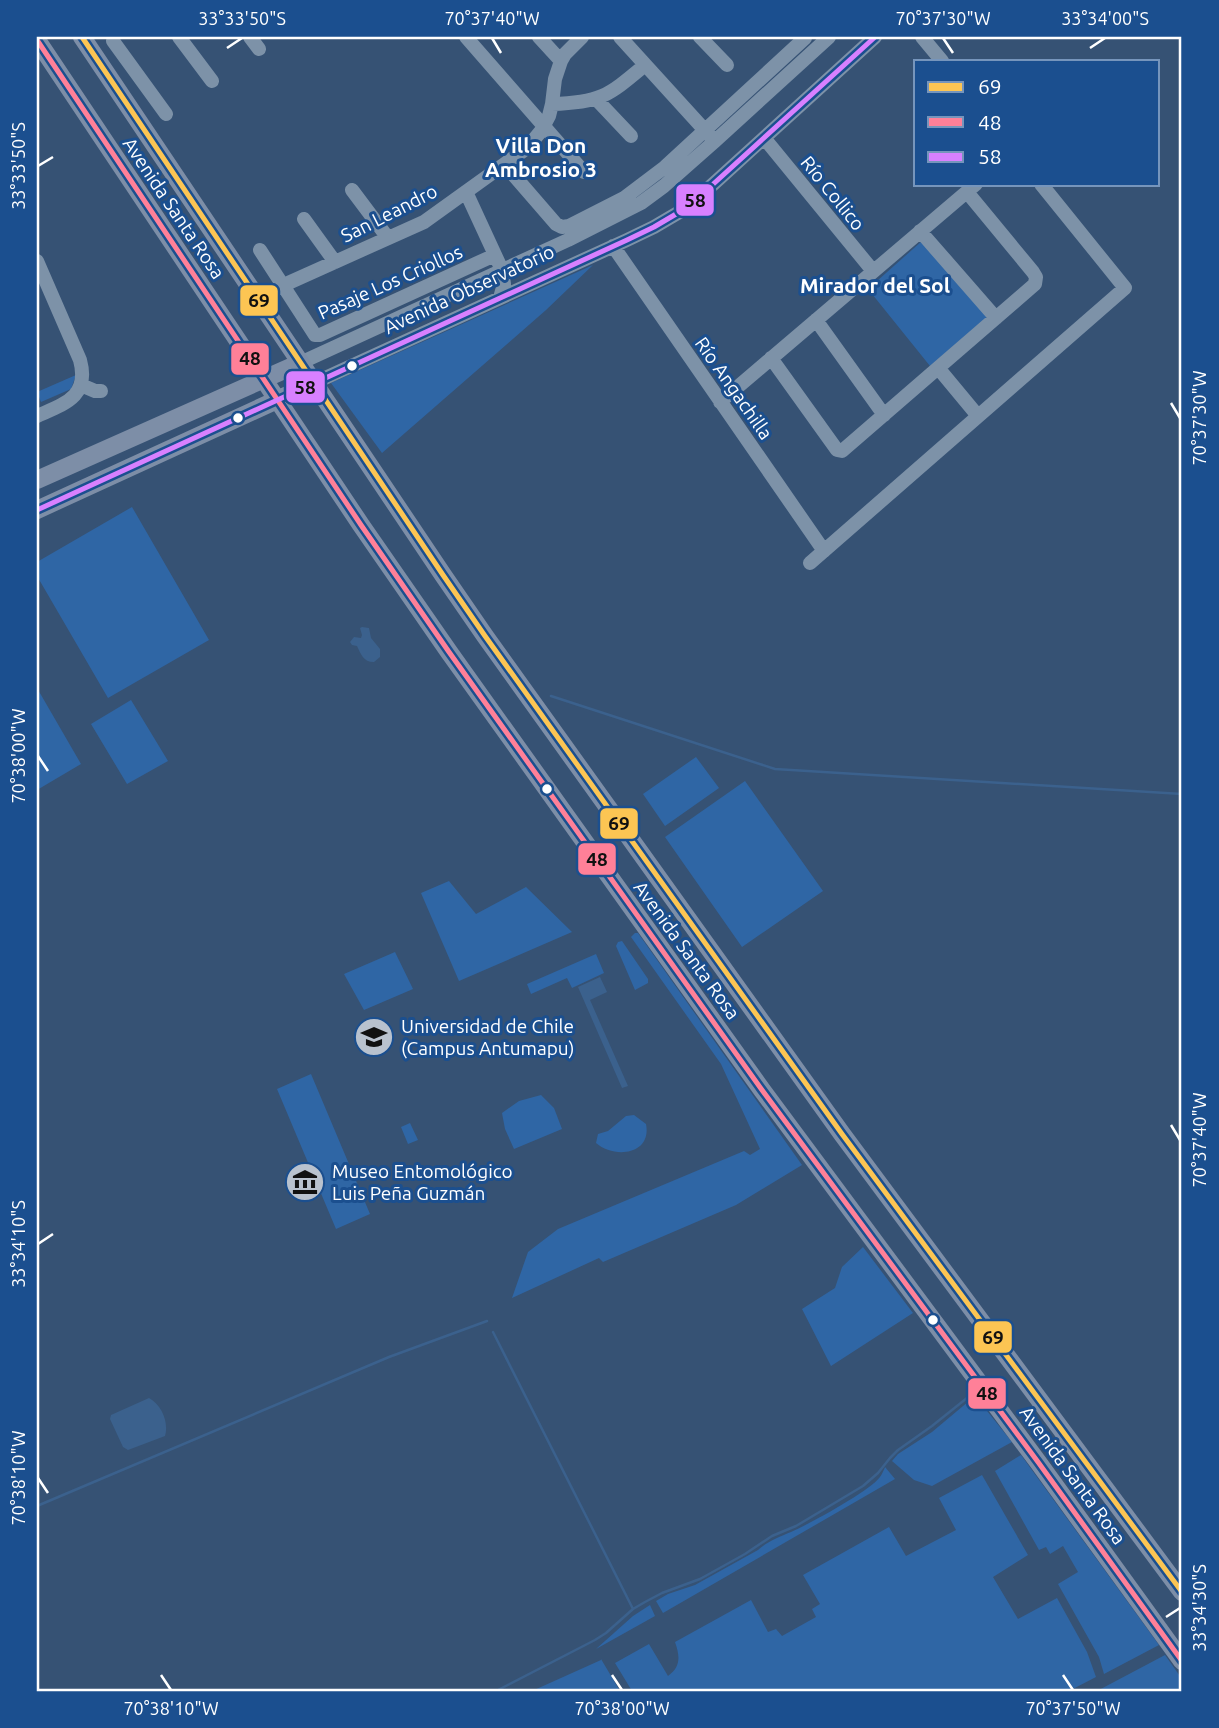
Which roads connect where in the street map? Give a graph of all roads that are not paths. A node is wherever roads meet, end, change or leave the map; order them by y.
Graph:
1 (82, 37) edge
2 (179, 37) edge
3 (250, 37) edge
4 (466, 37) edge
5 (539, 37) edge
6 (582, 37) edge
7 (620, 37) edge
8 (700, 37) edge
9 (828, 37) edge
10 (875, 37) edge
11 (922, 37) edge
12 (805, 38) edge
13 (116, 39) edge
14 (37, 40) edge
15 (259, 49) dead end
16 (94, 54) junction
17 (941, 60) edge
18 (561, 61) junction
19 (645, 65) junction
20 (727, 65) dead end
21 (212, 81) dead end
22 (596, 99) junction
23 (552, 104) junction
24 (166, 114) dead end
25 (545, 126) junction
26 (631, 136) dead end
27 (710, 136) junction
28 (764, 138) junction
29 (505, 165) junction
30 (584, 172) dead end
31 (1043, 186) edge
32 (971, 188) edge
33 (352, 190) dead end
34 (466, 192) junction
35 (304, 219) dead end
36 (920, 231) junction
37 (388, 238) junction
38 (613, 246) junction
39 (260, 250) dead end
40 (495, 255) junction
41 (37, 261) edge
42 (335, 262) junction
43 (502, 270) junction
44 (873, 271) junction
45 (283, 285) junction
46 (257, 297) junction
47 (500, 298) junction
48 (996, 318) junction
49 (816, 320) junction
50 (380, 327) junction
51 (390, 348) junction
52 (771, 358) junction
53 (300, 363) junction
54 (939, 369) junction
55 (264, 380) junction
56 (314, 383) junction
57 (81, 386) junction
58 (101, 391) dead end
59 (277, 399) junction
60 (720, 402) junction
61 (38, 410) edge
62 (884, 415) junction
63 (978, 416) junction
64 (163, 425) junction
65 (172, 447) junction
66 (37, 480) edge
67 (37, 510) edge
68 (824, 551) junction
69 (810, 563) dead end
70 (1182, 1592) edge
71 (1182, 1661) edge

1 - 16 main road, Avenida Santa Rosa
2 - 21 street
3 - 15 street
4 - 25 street
5 - 18 street
6 - 18 street, San Leandro
7 - 19 street
8 - 20 street
9 - 27 street, Avenida Observatorio
10 - 28 street, Avenida Observatorio
11 - 17 street
12 - 27 street
13 - 16 street
13 - 24 street
14 - 55 main road, Avenida Santa Rosa
16 - 46 main road, Avenida Santa Rosa
18 - 23 street, San Leandro
19 - 22 street
19 - 27 street
22 - 23 street
22 - 26 street
23 - 25 street, San Leandro
25 - 29 street, San Leandro
25 - 30 street
27 - 29 street
27 - 43 street, Avenida Observatorio
28 - 38 street, Avenida Observatorio
28 - 44 street, Río Collico
29 - 34 street, San Leandro
31 - 63 street
32 - 36 street
32 - 48 street
33 - 37 street
34 - 37 street, San Leandro
34 - 40 street
35 - 42 street
36 - 44 street
36 - 48 street
37 - 42 street, San Leandro
38 - 47 street, Avenida Observatorio
38 - 60 street, Río Angachilla
39 - 45 street
40 - 43 street
40 - 45 street, Pasaje Los Criollos
41 - 57 street
42 - 45 street, San Leandro
43 - 47 street
43 - 50 street, Avenida Observatorio
44 - 49 street
45 - 46 street, San Leandro
46 - 53 main road, Avenida Santa Rosa
47 - 51 street, Avenida Observatorio
48 - 54 street
49 - 52 street
49 - 62 street
50 - 51 street
50 - 53 street, Avenida Observatorio
51 - 56 street, Avenida Observatorio
52 - 60 street
52 - 62 street
53 - 55 main road, Avenida Observatorio
53 - 56 main road, Avenida Santa Rosa
54 - 62 street
54 - 63 street
55 - 59 main road, Avenida Santa Rosa
55 - 64 main road, Avenida Observatorio
56 - 59 main road, Avenida Observatorio
56 - 70 main road, Avenida Santa Rosa
57 - 58 street
57 - 61 street
59 - 65 main road, Avenida Observatorio
59 - 71 main road, Avenida Santa Rosa
60 - 68 street, Río Angachilla
63 - 68 street
64 - 65 main road
64 - 66 main road, Avenida Observatorio
65 - 67 main road, Avenida Observatorio
68 - 69 street

